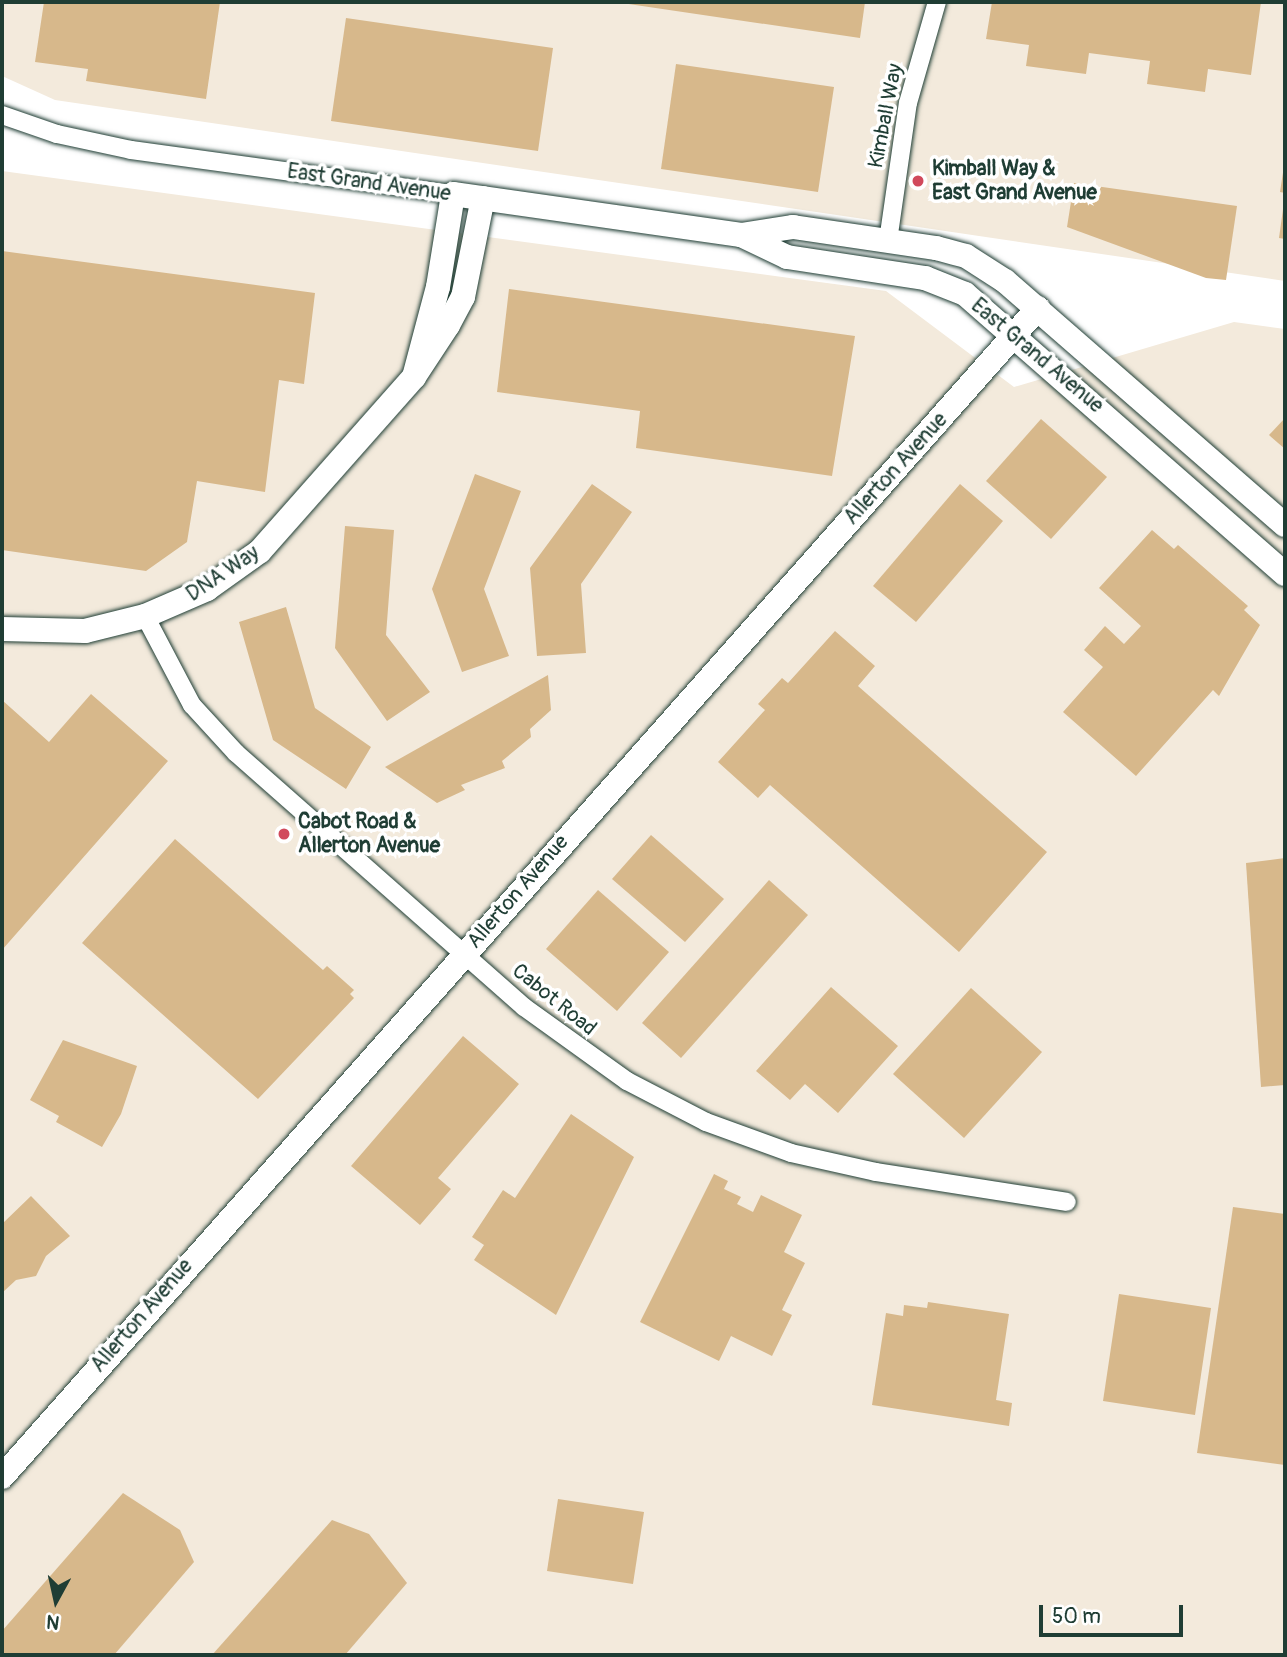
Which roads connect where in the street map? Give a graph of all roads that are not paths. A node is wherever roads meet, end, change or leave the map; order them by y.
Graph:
1 (937, 2) edge
2 (2, 115) edge
3 (453, 194) junction
4 (483, 198) junction
5 (741, 235) junction
6 (888, 241) junction
7 (1038, 308) junction
8 (1014, 335) junction
9 (414, 377) junction
10 (1285, 525) edge
11 (1285, 573) edge
12 (145, 616) junction
13 (2, 629) edge
14 (463, 954) junction
15 (1067, 1202) dead end
16 (2, 1477) edge

1 - 6 street, Kimball Way
2 - 3 street, East Grand Avenue
3 - 4 main road, East Grand Avenue
3 - 9 main road, DNA Way
4 - 5 main road, East Grand Avenue
4 - 9 main road, DNA Way
5 - 6 main road, East Grand Avenue
5 - 8 main road, East Grand Avenue
6 - 7 main road, East Grand Avenue
7 - 8 main road, Allerton Avenue
7 - 10 main road, East Grand Avenue
8 - 11 main road, East Grand Avenue
8 - 14 main road, Allerton Avenue
9 - 12 main road, DNA Way
12 - 13 main road, DNA Way
12 - 14 street, Cabot Road
14 - 15 street, Cabot Road
14 - 16 main road, Allerton Avenue

